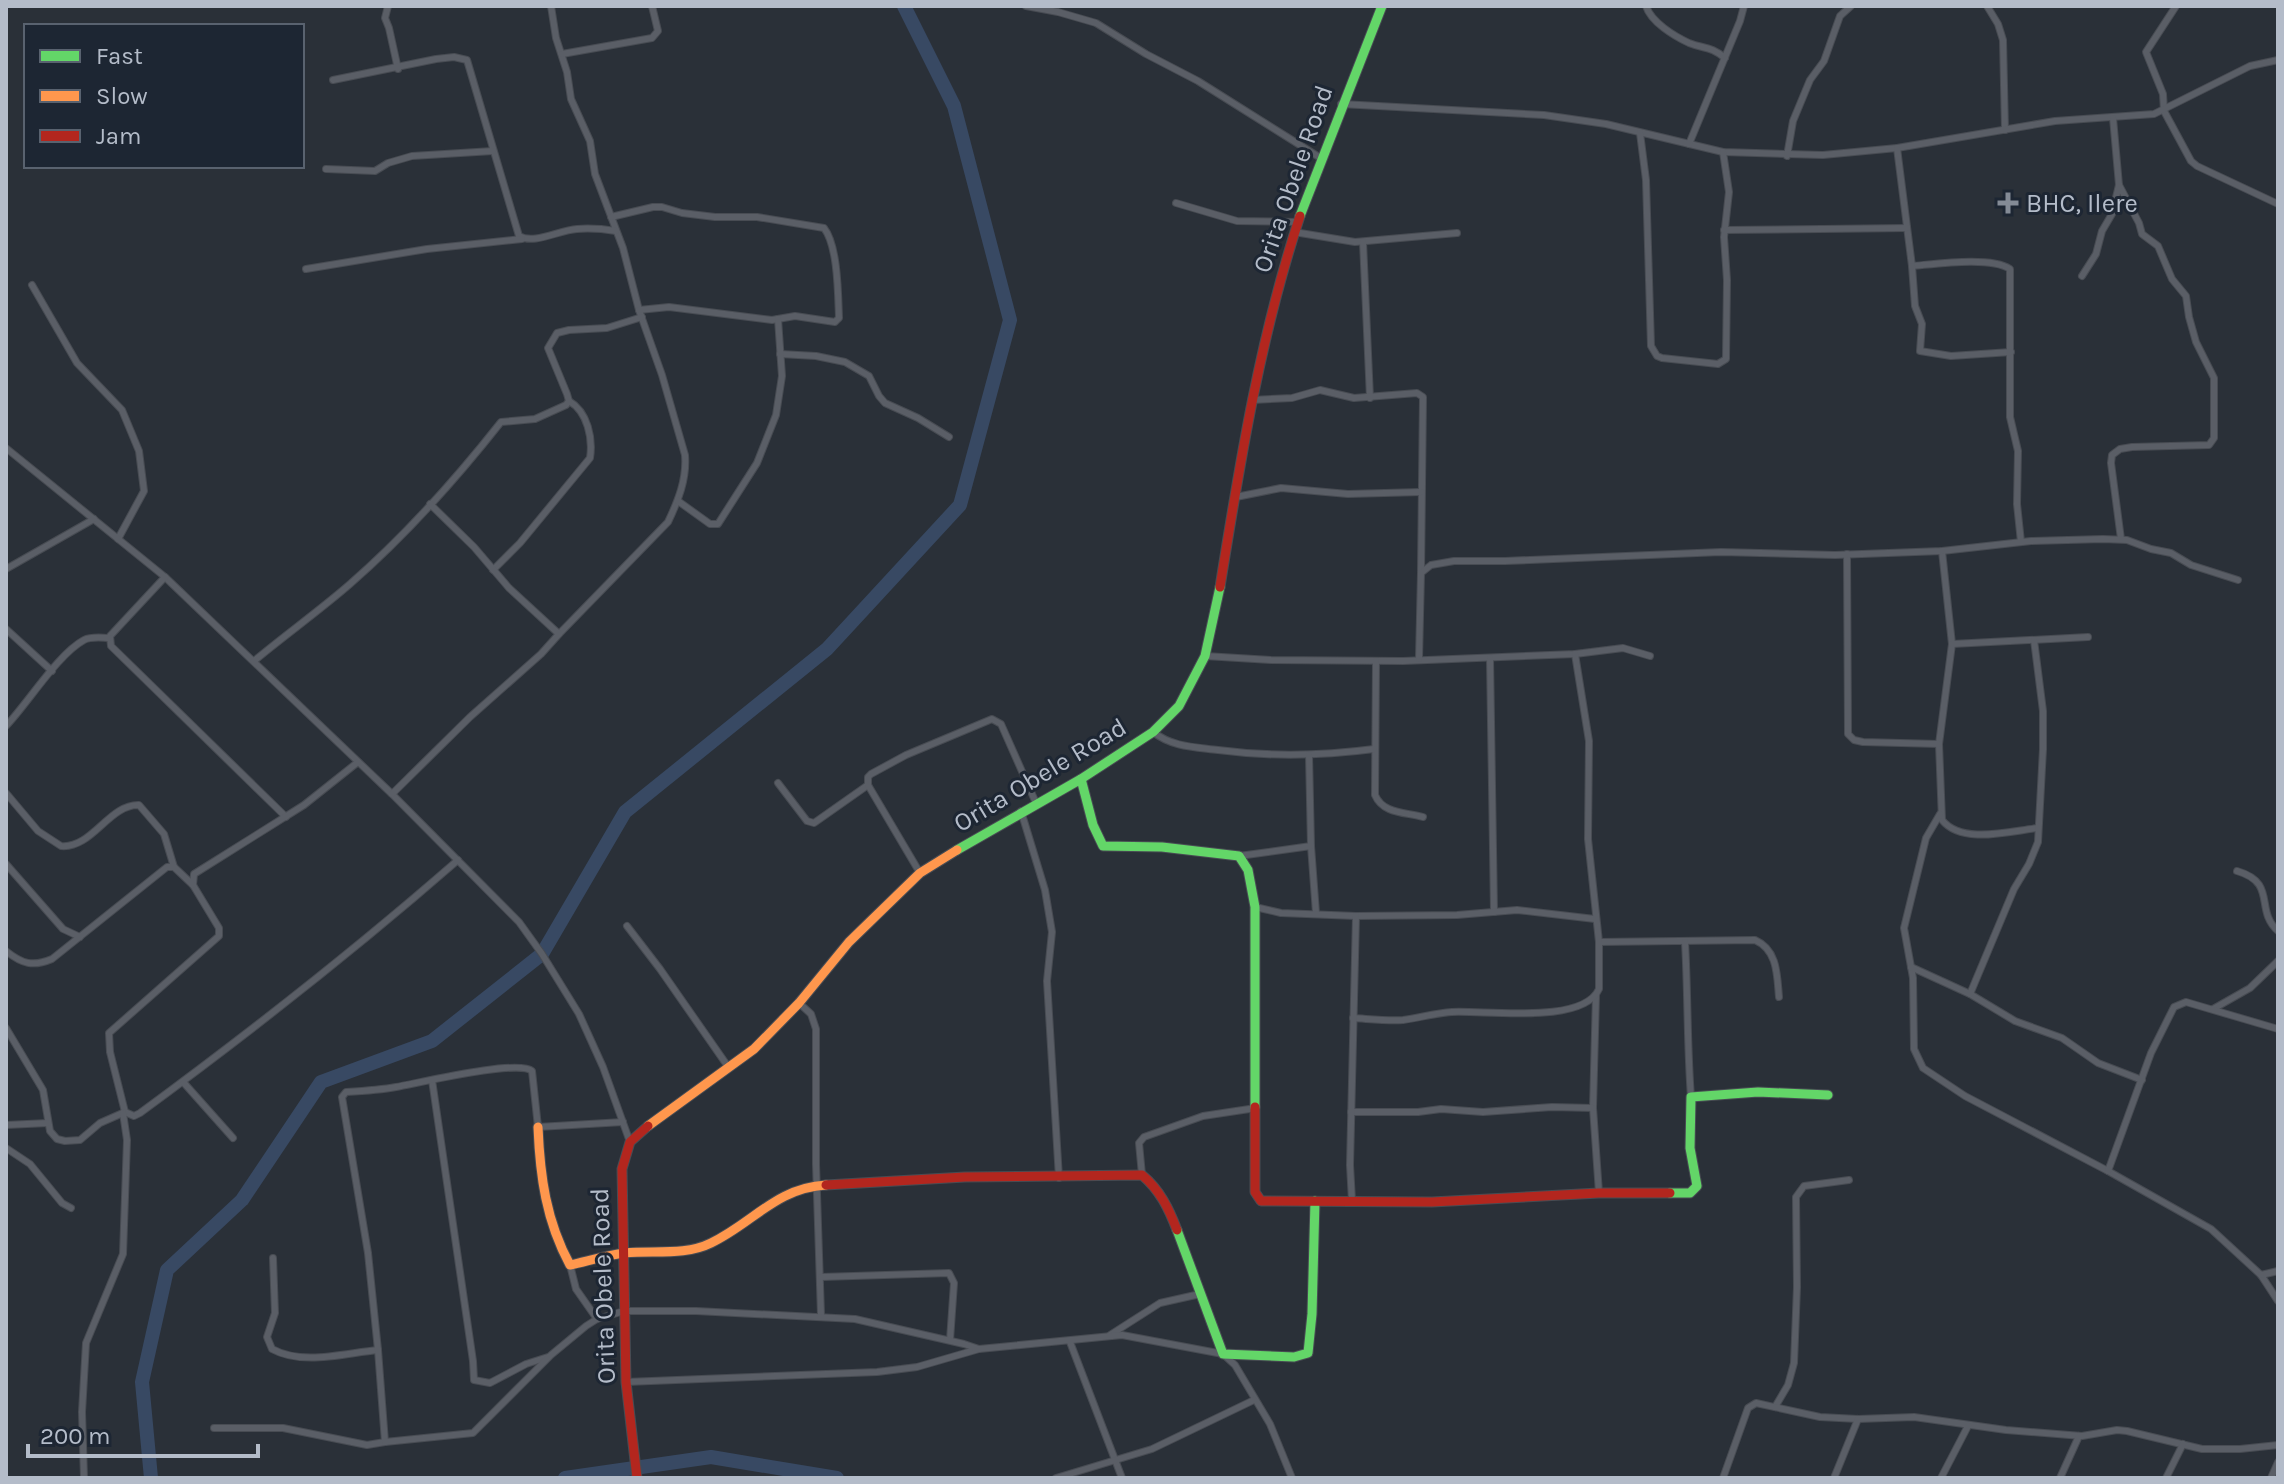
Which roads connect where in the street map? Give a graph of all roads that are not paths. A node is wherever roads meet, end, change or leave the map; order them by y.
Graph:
1 (388, 6) edge
2 (551, 6) edge
3 (652, 6) edge
4 (1026, 6) edge
5 (1382, 6) edge
6 (1646, 6) edge
7 (1744, 6) edge
8 (1851, 6) edge
9 (1987, 6) edge
10 (2176, 6) edge
11 (562, 54) junction
12 (1725, 58) junction
13 (2278, 60) edge
14 (398, 69) junction
15 (333, 80) dead end
16 (1341, 104) junction
17 (2164, 111) junction
18 (2113, 118) junction
19 (2005, 130) junction
20 (1640, 133) junction
21 (1689, 144) junction
22 (1897, 148) junction
23 (493, 151) junction
24 (1723, 152) junction
25 (1787, 156) junction
26 (1319, 157) junction
27 (326, 169) dead end
28 (2119, 185) junction
29 (1176, 203) dead end
30 (2278, 204) edge
31 (611, 217) junction
32 (1296, 227) junction
33 (1907, 228) junction
34 (1724, 230) junction
35 (616, 231) junction
36 (1457, 233) dead end
37 (522, 239) junction
38 (1363, 242) junction
39 (1912, 266) junction
40 (306, 269) dead end
41 (2082, 276) dead end
42 (32, 285) dead end
43 (640, 313) junction
44 (778, 319) junction
45 (2011, 352) junction
46 (780, 354) junction
47 (1370, 398) junction
48 (1252, 400) junction
49 (569, 401) junction
50 (949, 437) dead end
51 (6, 448) edge
52 (1421, 492) junction
53 (1236, 497) junction
54 (678, 501) junction
55 (430, 504) junction
56 (94, 519) junction
57 (118, 539) junction
58 (2121, 539) junction
59 (2021, 542) junction
60 (1942, 551) junction
61 (1847, 554) junction
62 (6, 569) edge
63 (493, 570) junction
64 (1421, 573) junction
65 (165, 577) junction
66 (2238, 580) dead end
67 (6, 629) edge
68 (559, 634) junction
69 (2088, 637) dead end
70 (110, 638) junction
71 (2034, 640) junction
72 (1952, 644) junction
73 (1575, 654) junction
74 (1205, 656) junction
75 (1650, 656) dead end
76 (1490, 658) junction
77 (1419, 659) junction
78 (254, 661) junction
79 (1376, 661) junction
80 (52, 671) junction
81 (6, 726) edge
82 (1153, 732) junction
83 (1939, 744) junction
84 (1374, 749) junction
85 (1309, 755) junction
86 (358, 762) junction
87 (1081, 779) junction
88 (778, 783) dead end
89 (868, 785) junction
90 (6, 793) edge
91 (392, 794) junction
92 (1036, 803) junction
93 (1021, 811) junction
94 (1940, 814) junction
95 (286, 817) junction
96 (1423, 817) dead end
97 (2038, 828) junction
98 (1311, 846) junction
99 (1239, 856) junction
100 (458, 860) junction
101 (6, 864) edge
102 (174, 867) junction
103 (2237, 871) dead end
104 (920, 873) junction
105 (193, 885) junction
106 (1255, 907) junction
107 (1494, 912) junction
108 (1316, 913) junction
109 (1356, 916) junction
110 (1595, 919) junction
111 (627, 926) dead end
112 (2278, 931) edge
113 (80, 937) junction
114 (1599, 942) junction
115 (1685, 942) junction
116 (6, 951) edge
117 (2278, 961) edge
118 (1911, 967) junction
119 (1970, 994) junction
120 (1596, 995) junction
121 (1779, 997) dead end
122 (799, 1003) junction
123 (2213, 1009) junction
124 (1353, 1018) junction
125 (6, 1028) edge
126 (2278, 1029) edge
127 (729, 1068) junction
128 (432, 1080) junction
129 (2142, 1080) junction
130 (184, 1083) junction
131 (1828, 1095) dead end
132 (1691, 1097) junction
133 (1256, 1108) junction
134 (1593, 1108) junction
135 (1351, 1112) junction
136 (124, 1113) junction
137 (623, 1122) junction
138 (48, 1123) junction
139 (6, 1125) edge
140 (538, 1127) junction
141 (233, 1138) dead end
142 (630, 1142) junction
143 (6, 1148) edge
144 (2108, 1171) junction
145 (1142, 1175) junction
146 (1059, 1178) junction
147 (1849, 1180) dead end
148 (817, 1186) junction
149 (1599, 1193) junction
150 (1315, 1201) junction
151 (1352, 1201) junction
152 (71, 1208) dead end
153 (623, 1253) junction
154 (273, 1258) dead end
155 (570, 1265) junction
156 (2278, 1271) edge
157 (2261, 1275) junction
158 (821, 1277) junction
159 (1200, 1294) junction
160 (2278, 1301) edge
161 (624, 1311) junction
162 (821, 1315) junction
163 (597, 1319) junction
164 (1110, 1335) junction
165 (950, 1340) junction
166 (1070, 1342) junction
167 (979, 1349) junction
168 (378, 1350) junction
169 (1223, 1354) junction
170 (551, 1355) junction
171 (626, 1382) junction
172 (1254, 1400) junction
173 (1775, 1407) junction
174 (1858, 1419) junction
175 (1968, 1426) junction
176 (214, 1428) dead end
177 (2079, 1436) junction
178 (385, 1442) junction
179 (2183, 1444) junction
180 (2278, 1445) edge
181 (1116, 1460) junction
182 (2278, 1462) edge
183 (84, 1478) edge
184 (637, 1478) edge
185 (1056, 1478) edge
186 (1122, 1478) edge
187 (1292, 1478) edge
188 (1723, 1478) edge
189 (1834, 1478) edge
190 (1941, 1478) edge
191 (2060, 1478) edge
192 (2166, 1478) edge
193 (2271, 1478) edge

1 - 14 street
2 - 11 street
3 - 11 street
4 - 26 street
5 - 16 street, Orita Obele Road
6 - 12 street
7 - 12 street
8 - 25 street
9 - 19 street
10 - 17 street
11 - 31 street
12 - 21 street
13 - 17 street
14 - 15 street
14 - 23 street
16 - 20 street
16 - 26 street, Orita Obele Road
17 - 18 street
17 - 30 street
18 - 19 street
18 - 28 street
19 - 22 street
20 - 21 street
20 - 34 street
21 - 24 street
22 - 25 street
22 - 33 street
23 - 27 street
23 - 37 street
24 - 25 street
24 - 34 street
26 - 32 street, Orita Obele Road
28 - 41 street
28 - 58 street
29 - 32 street
31 - 35 street
31 - 44 street
32 - 38 street
32 - 48 street, Orita Obele Road
33 - 34 street
33 - 39 street
35 - 37 street
35 - 43 street
36 - 38 street
37 - 40 street
38 - 47 street
39 - 45 street
39 - 45 street
42 - 57 street
43 - 44 street
43 - 49 street
43 - 54 street
44 - 46 street
45 - 59 street
46 - 50 street
46 - 54 street
47 - 48 street
47 - 52 street
48 - 53 street, Orita Obele Road
49 - 55 street
49 - 63 street
51 - 56 street
52 - 53 street
52 - 64 street
53 - 74 street, Orita Obele Road
54 - 68 street
55 - 63 street
55 - 78 street
56 - 57 street
56 - 62 street
57 - 65 street
58 - 59 street
58 - 66 street
59 - 60 street
60 - 61 street
60 - 72 street
61 - 64 street
61 - 83 street
63 - 68 street
64 - 77 street
65 - 70 street
65 - 78 street
67 - 80 street
68 - 91 street
69 - 71 street
70 - 80 street
70 - 95 street
71 - 72 street
71 - 97 street
72 - 83 street
73 - 75 street
73 - 76 street
73 - 110 street
74 - 79 street
74 - 82 street, Orita Obele Road
76 - 77 street
76 - 107 street
77 - 79 street
78 - 86 street
79 - 84 street
80 - 81 street
82 - 85 street
82 - 87 street, Orita Obele Road
83 - 94 street
84 - 85 street
84 - 96 street
85 - 98 street
86 - 91 street
86 - 95 street
87 - 92 street, Orita Obele Road
87 - 99 street
88 - 89 street
89 - 92 street
89 - 104 street
90 - 102 street
91 - 100 street
92 - 93 street, Orita Obele Road
93 - 104 street, Orita Obele Road
93 - 146 street
94 - 97 street
94 - 118 street
95 - 105 street
97 - 119 street
98 - 99 street
98 - 108 street
99 - 106 street
100 - 130 street
100 - 137 street
101 - 113 street
102 - 105 street
102 - 113 street
103 - 112 street
104 - 122 street, Orita Obele Road
105 - 136 street
106 - 108 street
106 - 133 street
107 - 109 street
107 - 110 street
108 - 109 street
109 - 124 street
110 - 114 street
111 - 127 street
113 - 116 street
114 - 115 street
114 - 120 street
115 - 121 street
115 - 132 street
117 - 123 street
118 - 119 street
118 - 144 street
119 - 129 street
120 - 124 street
120 - 134 street
122 - 127 street, Orita Obele Road
122 - 148 street
123 - 126 street
123 - 129 street
124 - 135 street
125 - 138 street
127 - 142 street, Orita Obele Road
128 - 140 street
128 - 168 street
128 - 170 street
129 - 144 street
130 - 136 street
130 - 141 street
131 - 132 street
132 - 149 street
133 - 145 street
133 - 150 street
134 - 135 street
134 - 149 street
135 - 151 street
136 - 138 street
136 - 183 street
137 - 140 street
137 - 142 street
138 - 139 street
140 - 155 street
142 - 153 street, Orita Obele Road
143 - 152 street
144 - 157 street
145 - 146 street
145 - 159 street
146 - 148 street
147 - 173 street
148 - 153 street
148 - 158 street
149 - 151 street
150 - 151 street
150 - 169 street
153 - 155 street
153 - 161 street, Orita Obele Road
154 - 168 street
155 - 163 street
156 - 157 street
157 - 160 street
158 - 162 street
158 - 165 street
159 - 164 street
159 - 169 street
161 - 162 street
161 - 163 street
161 - 171 street, Orita Obele Road
162 - 165 street
163 - 170 street
164 - 166 street
164 - 169 street
165 - 167 street
166 - 167 street
166 - 181 street
167 - 171 street
168 - 178 street
169 - 172 street
170 - 178 street
171 - 184 street, Orita Obele Road
172 - 181 street
172 - 187 street
173 - 174 street
173 - 188 street
174 - 175 street
174 - 189 street
175 - 177 street
175 - 190 street
176 - 178 street
177 - 179 street
177 - 191 street
179 - 180 street
179 - 192 street
181 - 185 street
181 - 186 street
182 - 193 street

